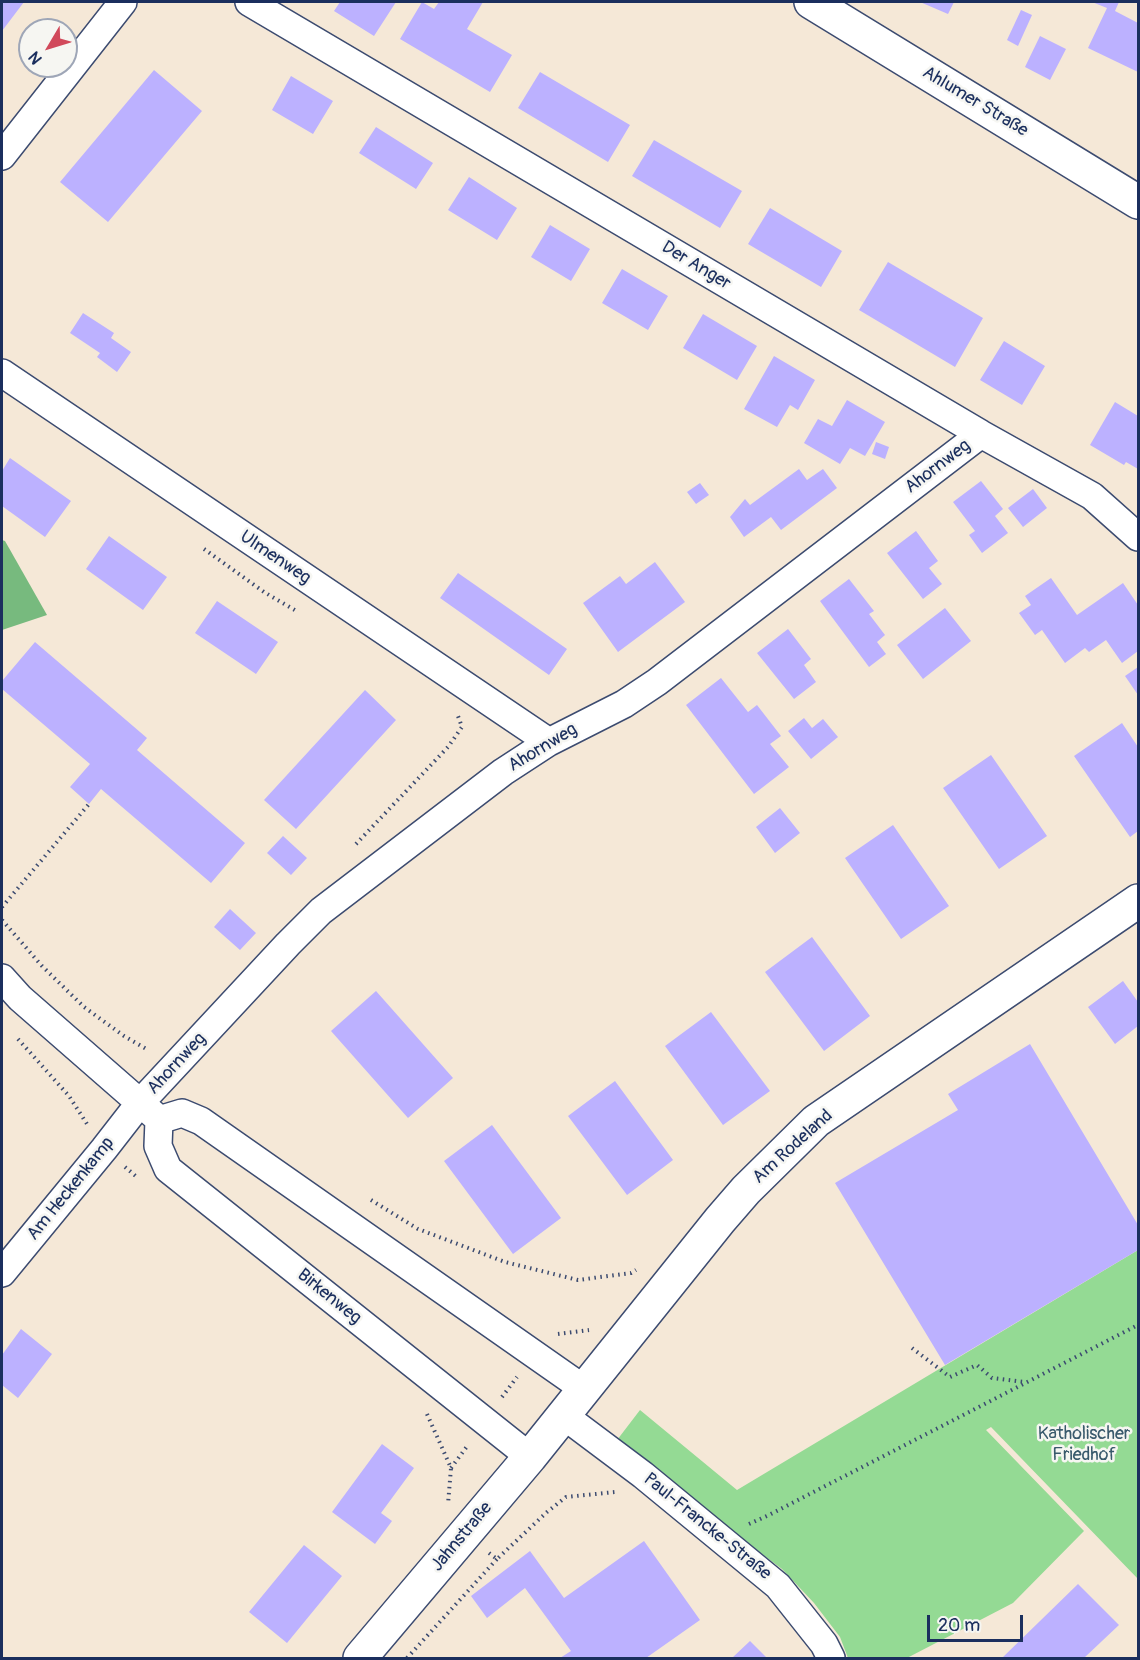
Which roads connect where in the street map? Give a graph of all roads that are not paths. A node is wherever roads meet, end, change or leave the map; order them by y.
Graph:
1 (123, 2) edge
2 (249, 2) edge
3 (811, 2) edge
4 (2, 156) edge
5 (1138, 202) edge
6 (2, 374) edge
7 (981, 434) junction
8 (1138, 537) edge
9 (549, 742) junction
10 (1138, 901) edge
11 (2, 978) edge
12 (149, 1112) junction
13 (2, 1274) edge
14 (584, 1389) junction
15 (563, 1415) junction
16 (530, 1456) junction
17 (360, 1659) edge
18 (831, 1659) edge

1 - 4 street
2 - 7 street, Der Anger
3 - 5 street, Ahlumer Straße
6 - 9 street, Ulmenweg
7 - 8 street, Der Anger
7 - 9 street, Ahornweg
9 - 12 street, Ahornweg
10 - 14 street, Am Rodeland
11 - 12 street
12 - 13 street, Am Heckenkamp
12 - 14 street
12 - 16 street, Birkenweg
14 - 15 street, Am Rodeland
15 - 16 street, Jahnstraße
15 - 18 street, Paul-Francke-Straße
16 - 17 street, Jahnstraße

